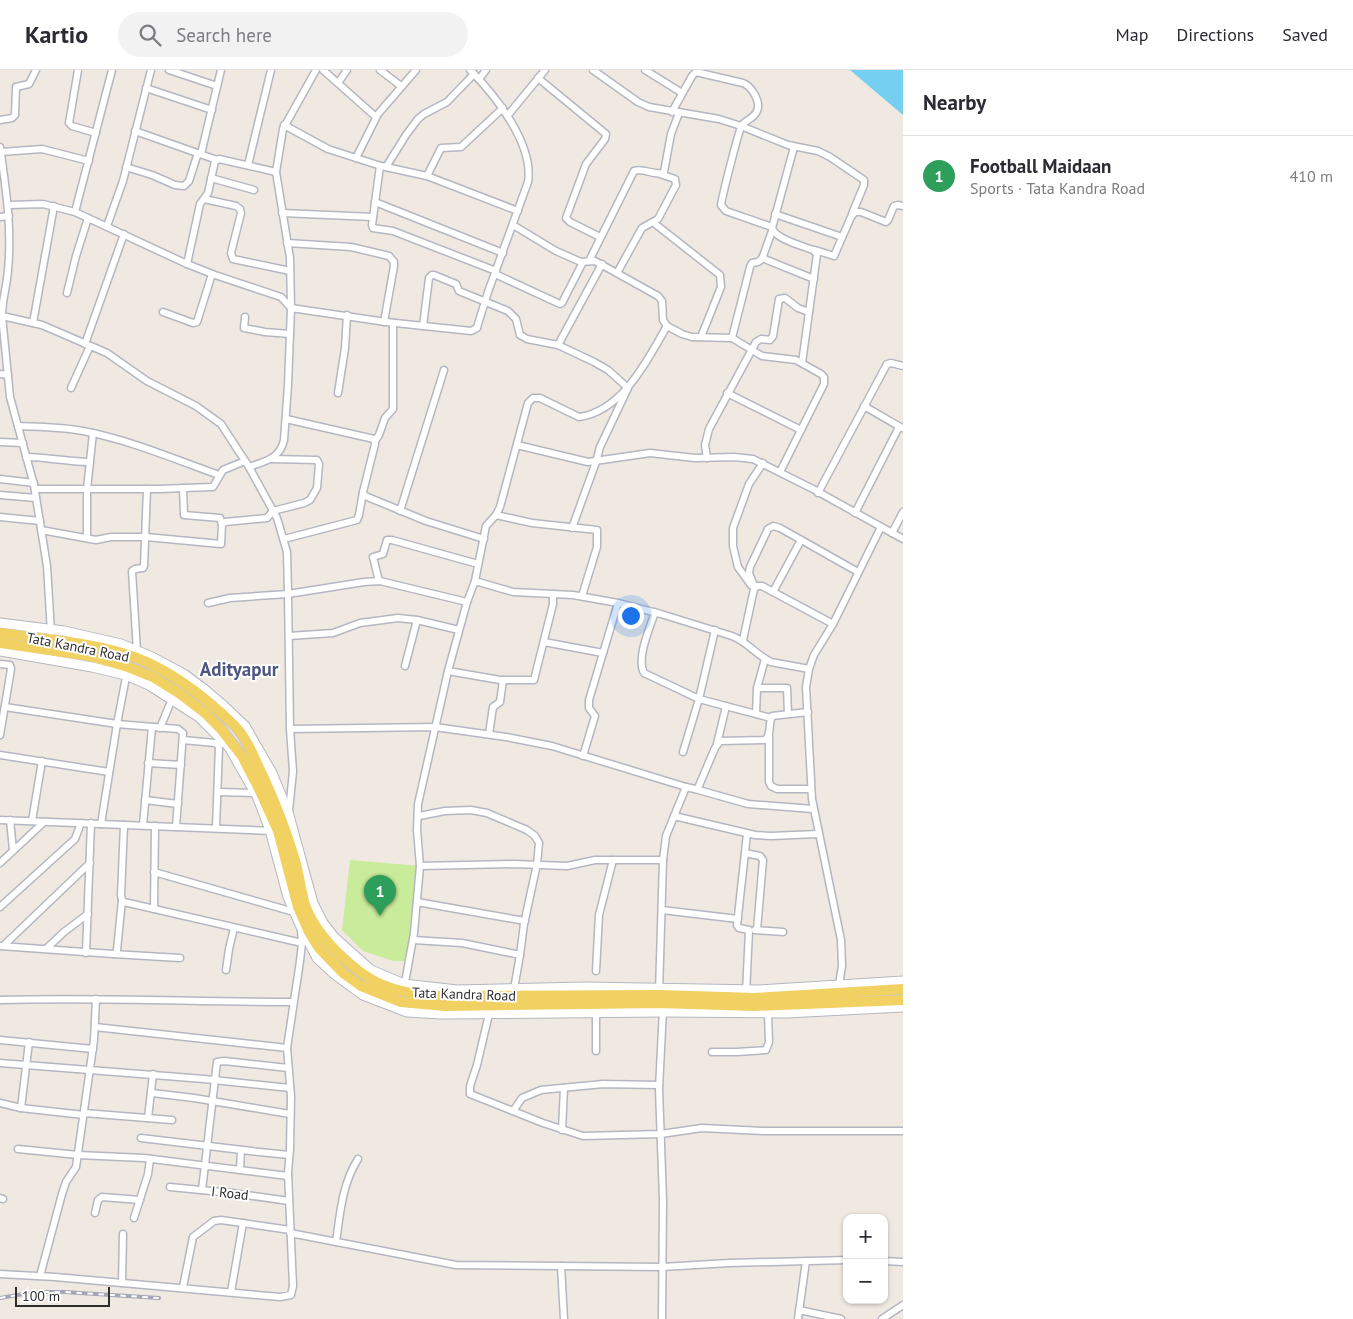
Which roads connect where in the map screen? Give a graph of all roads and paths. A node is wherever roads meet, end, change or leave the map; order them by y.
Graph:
1 (36, 70) edge
2 (78, 70) edge
3 (112, 70) edge
4 (151, 70) edge
5 (169, 70) edge
6 (221, 70) edge
7 (271, 70) edge
8 (316, 70) edge
9 (323, 70) edge
10 (347, 70) edge
11 (380, 70) edge
12 (416, 70) edge
13 (486, 70) edge
14 (544, 70) edge
15 (593, 70) edge
16 (645, 70) edge
17 (474, 74) edge
18 (538, 78) junction
19 (338, 83) junction
20 (217, 86) junction
21 (401, 86) junction
22 (146, 88) junction
23 (682, 94) junction
24 (503, 108) junction
25 (212, 110) junction
26 (675, 112) junction
27 (508, 115) junction
28 (376, 118) junction
29 (0, 120) edge
30 (284, 126) junction
31 (741, 126) junction
32 (135, 131) junction
33 (96, 133) junction
34 (0, 147) edge
35 (794, 147) junction
36 (1, 152) edge
37 (200, 153) junction
38 (356, 158) junction
39 (217, 160) junction
40 (88, 161) junction
41 (248, 165) junction
42 (383, 166) junction
43 (126, 167) junction
44 (276, 172) junction
45 (660, 174) junction
46 (427, 176) junction
47 (211, 178) junction
48 (2, 180) edge
49 (254, 190) dead end
50 (204, 198) junction
51 (375, 202) junction
52 (9, 205) junction
53 (54, 206) junction
54 (903, 206) edge
55 (518, 211) junction
56 (75, 212) junction
57 (282, 214) junction
58 (775, 214) junction
59 (852, 214) junction
60 (9, 216) junction
61 (0, 217) edge
62 (373, 217) junction
63 (88, 218) junction
64 (654, 223) junction
65 (513, 224) junction
66 (107, 226) junction
67 (772, 229) junction
68 (124, 234) junction
69 (842, 237) junction
70 (600, 238) junction
71 (287, 243) junction
72 (813, 250) junction
73 (503, 252) junction
74 (8, 253) junction
75 (0, 254) edge
76 (762, 258) junction
77 (586, 261) junction
78 (187, 264) junction
79 (602, 264) junction
80 (290, 271) junction
81 (495, 272) junction
82 (617, 273) junction
83 (212, 274) junction
84 (814, 279) junction
85 (67, 293) dead end
86 (485, 301) junction
87 (290, 308) junction
88 (163, 312) dead end
89 (809, 312) junction
90 (1, 315) edge
91 (347, 315) junction
92 (245, 317) dead end
93 (384, 322) junction
94 (33, 323) junction
95 (393, 323) junction
96 (423, 326) junction
97 (667, 326) junction
98 (290, 334) junction
99 (701, 337) junction
100 (732, 338) junction
101 (2, 345) edge
102 (88, 345) junction
103 (558, 345) junction
104 (752, 349) junction
105 (802, 363) junction
106 (903, 366) edge
107 (444, 370) dead end
108 (0, 374) edge
109 (8, 375) junction
110 (71, 388) dead end
111 (628, 388) junction
112 (338, 393) dead end
113 (727, 393) junction
114 (864, 406) junction
115 (286, 419) junction
116 (18, 426) junction
117 (901, 428) edge
118 (801, 430) junction
119 (93, 433) junction
120 (375, 441) junction
121 (0, 442) edge
122 (22, 443) junction
123 (517, 445) junction
124 (26, 457) junction
125 (707, 458) junction
126 (270, 459) junction
127 (90, 462) junction
128 (596, 462) junction
129 (763, 463) junction
130 (247, 464) junction
131 (780, 472) junction
132 (219, 475) junction
133 (0, 479) edge
134 (34, 486) junction
135 (183, 488) junction
136 (87, 489) junction
137 (147, 489) junction
138 (363, 492) junction
139 (818, 492) junction
140 (0, 495) edge
141 (36, 498) junction
142 (273, 511) junction
143 (400, 511) junction
144 (903, 512) edge
145 (855, 513) junction
146 (496, 515) junction
147 (0, 517) edge
148 (40, 520) junction
149 (222, 525) junction
150 (881, 527) junction
151 (572, 528) junction
152 (41, 530) junction
153 (892, 533) junction
154 (146, 537) junction
155 (87, 538) junction
156 (284, 539) junction
157 (484, 539) junction
158 (903, 539) edge
159 (801, 540) junction
160 (478, 564) junction
161 (858, 572) junction
162 (378, 581) junction
163 (475, 581) junction
164 (754, 588) junction
165 (773, 592) junction
166 (288, 594) junction
167 (553, 594) junction
168 (582, 596) junction
169 (467, 602) junction
170 (208, 603) dead end
171 (618, 603) junction
172 (655, 612) junction
173 (417, 620) junction
174 (0, 623) edge
175 (833, 624) junction
176 (459, 630) junction
177 (715, 630) junction
178 (0, 633) edge
179 (51, 635) junction
180 (289, 636) junction
181 (743, 640) junction
182 (544, 642) junction
183 (0, 643) edge
184 (138, 650) junction
185 (0, 651) edge
186 (52, 651) junction
187 (603, 653) junction
188 (20, 654) junction
189 (765, 659) junction
190 (0, 664) edge
191 (10, 665) junction
192 (405, 666) dead end
193 (808, 668) junction
194 (448, 670) junction
195 (127, 671) junction
196 (503, 680) junction
197 (757, 688) junction
198 (172, 699) junction
199 (699, 699) junction
200 (726, 706) junction
201 (5, 707) junction
202 (808, 712) junction
203 (756, 714) junction
204 (788, 714) junction
205 (202, 715) junction
206 (771, 718) junction
207 (117, 724) junction
208 (152, 727) junction
209 (435, 727) junction
210 (160, 728) junction
211 (290, 728) junction
212 (489, 734) junction
213 (0, 735) edge
214 (770, 735) junction
215 (183, 740) junction
216 (717, 744) junction
217 (683, 752) dead end
218 (0, 755) edge
219 (583, 756) junction
220 (42, 761) junction
221 (148, 763) junction
222 (181, 765) junction
223 (109, 772) junction
224 (686, 787) junction
225 (695, 789) junction
226 (811, 789) junction
227 (218, 792) junction
228 (255, 793) junction
229 (145, 800) junction
230 (178, 804) junction
231 (813, 809) junction
232 (288, 812) junction
233 (418, 816) junction
234 (674, 816) junction
235 (0, 820) edge
236 (10, 820) junction
237 (32, 821) junction
238 (44, 822) junction
239 (81, 823) junction
240 (91, 823) junction
241 (101, 824) junction
242 (124, 825) junction
243 (143, 825) junction
244 (155, 826) junction
245 (176, 827) junction
246 (216, 828) junction
247 (277, 829) junction
248 (747, 834) junction
249 (818, 834) junction
250 (13, 850) junction
251 (745, 853) junction
252 (612, 860) junction
253 (663, 860) junction
254 (0, 863) edge
255 (90, 863) junction
256 (537, 864) junction
257 (420, 866) junction
258 (154, 872) junction
259 (122, 900) junction
260 (417, 902) junction
261 (0, 907) edge
262 (154, 909) junction
263 (296, 909) junction
264 (662, 910) junction
265 (88, 914) junction
266 (738, 919) junction
267 (525, 920) junction
268 (300, 927) junction
269 (234, 928) junction
270 (749, 930) junction
271 (757, 930) junction
272 (782, 932) dead end
273 (413, 940) junction
274 (302, 943) junction
275 (1, 946) edge
276 (46, 949) junction
277 (86, 953) junction
278 (113, 954) junction
279 (520, 955) junction
280 (180, 958) dead end
281 (226, 970) dead end
282 (596, 971) dead end
283 (903, 981) edge
284 (839, 985) junction
285 (514, 989) junction
286 (903, 989) edge
287 (746, 993) junction
288 (402, 997) junction
289 (96, 999) junction
290 (0, 1000) edge
291 (661, 1000) junction
292 (903, 1000) edge
293 (293, 1002) junction
294 (903, 1007) edge
295 (596, 1013) junction
296 (768, 1013) junction
297 (489, 1014) junction
298 (95, 1026) junction
299 (0, 1040) edge
300 (29, 1042) junction
301 (287, 1048) junction
302 (93, 1049) junction
303 (596, 1051) dead end
304 (712, 1052) dead end
305 (0, 1062) edge
306 (27, 1065) junction
307 (288, 1068) junction
308 (90, 1070) junction
309 (153, 1074) junction
310 (214, 1080) junction
311 (659, 1085) junction
312 (290, 1088) junction
313 (564, 1088) junction
314 (152, 1093) junction
315 (213, 1101) junction
316 (0, 1103) edge
317 (22, 1108) junction
318 (513, 1111) junction
319 (84, 1114) junction
320 (290, 1114) junction
321 (148, 1118) junction
322 (172, 1120) dead end
323 (562, 1130) junction
324 (903, 1131) edge
325 (661, 1134) junction
326 (141, 1138) dead end
327 (207, 1146) junction
328 (18, 1149) dead end
329 (241, 1150) junction
330 (78, 1155) junction
331 (289, 1155) junction
332 (150, 1159) junction
333 (358, 1159) dead end
334 (204, 1166) junction
335 (240, 1170) junction
336 (288, 1176) junction
337 (170, 1188) dead end
338 (202, 1190) junction
339 (140, 1200) junction
340 (289, 1201) junction
341 (95, 1213) dead end
342 (134, 1218) dead end
343 (243, 1223) junction
344 (290, 1231) junction
345 (123, 1234) dead end
346 (336, 1242) junction
347 (843, 1260) edge
348 (806, 1261) junction
349 (888, 1261) edge
350 (903, 1262) edge
351 (560, 1266) junction
352 (662, 1267) junction
353 (0, 1274) edge
354 (40, 1276) junction
355 (122, 1283) junction
356 (183, 1288) junction
357 (231, 1292) junction
358 (903, 1305) edge
359 (799, 1310) junction
360 (564, 1319) edge
361 (662, 1319) edge
362 (798, 1319) edge
363 (841, 1319) edge
364 (883, 1319) edge

1 - 29 street
2 - 33 street
3 - 33 street
4 - 22 street
5 - 20 street
6 - 20 street
7 - 41 street
8 - 30 street
9 - 19 street
10 - 19 street
11 - 21 street
12 - 21 street
13 - 17 street
14 - 18 street
15 - 26 street
16 - 23 street
17 - 24 street
17 - 42 street
18 - 27 street
18 - 70 street
19 - 28 street
20 - 25 street
21 - 28 street
22 - 25 street
22 - 32 street
23 - 26 street
23 - 31 street
24 - 27 street
24 - 46 street
25 - 37 street
26 - 31 street
26 - 45 street
27 - 55 street
28 - 38 street
30 - 38 street
30 - 44 street
31 - 35 street
31 - 67 street
32 - 37 street
32 - 43 street
33 - 40 street
34 - 36 street
35 - 58 street
35 - 59 street
36 - 40 street
36 - 48 street
37 - 39 street
37 - 43 street
38 - 42 street
39 - 41 street
39 - 47 street
40 - 56 street
41 - 44 street
42 - 46 street
42 - 51 street
43 - 66 street
44 - 57 street
45 - 64 street
45 - 70 street
46 - 55 street
47 - 49 street
47 - 50 street
48 - 52 street
50 - 78 street
50 - 80 street
51 - 62 street
51 - 73 street
52 - 53 street
52 - 60 street
53 - 56 street
53 - 94 street
54 - 59 street
55 - 65 street
56 - 63 street
57 - 62 street
57 - 71 street
58 - 67 street
58 - 69 street
59 - 69 street
60 - 61 street
60 - 74 street
62 - 81 street
63 - 66 street
63 - 85 street
64 - 82 street
64 - 99 street
65 - 73 street
65 - 77 street
66 - 68 street
67 - 72 street
67 - 76 street
68 - 78 street
68 - 102 street
69 - 72 street
70 - 77 street
71 - 80 street
71 - 93 street
72 - 84 street
73 - 81 street
74 - 75 street
74 - 90 street
76 - 84 street
76 - 100 street
77 - 79 street
77 - 81 street
78 - 83 street
79 - 82 street
79 - 103 street
80 - 87 street
81 - 86 street
82 - 97 street
83 - 87 street
83 - 88 street
84 - 89 street
86 - 96 street
86 - 96 street
86 - 103 street
87 - 91 street
87 - 98 street
89 - 104 street
89 - 105 street
90 - 94 street
90 - 101 street
91 - 93 street
91 - 112 street
92 - 98 street
93 - 95 street
94 - 102 street
95 - 96 street
95 - 120 street
97 - 99 street
97 - 111 street
98 - 115 street
99 - 100 street
100 - 104 street
101 - 109 street
102 - 110 street
102 - 130 street
103 - 111 street
104 - 105 street
104 - 113 street
105 - 118 street
106 - 114 street
107 - 143 street
108 - 109 street
109 - 116 street
111 - 123 street
111 - 128 street
113 - 118 street
113 - 125 street
114 - 117 street
114 - 139 street
115 - 120 street
115 - 126 street
116 - 119 street
116 - 122 street
117 - 145 street
118 - 131 street
119 - 127 street
119 - 132 street
120 - 138 street
121 - 122 street
122 - 124 street
123 - 128 street
123 - 146 street
124 - 127 street
124 - 134 street
125 - 128 street
125 - 129 street
126 - 130 street
126 - 142 street
127 - 136 street
128 - 151 street
129 - 131 street
129 - 164 street
130 - 132 street
130 - 142 street
131 - 139 street
132 - 135 street
133 - 134 street
134 - 136 street
134 - 141 street
135 - 137 street
135 - 149 street
136 - 137 street
136 - 155 street
137 - 154 street
138 - 143 street
138 - 156 street
139 - 145 street
140 - 141 street
141 - 148 street
142 - 149 street
142 - 156 street
143 - 157 street
144 - 153 street
145 - 150 street
146 - 151 street
146 - 157 street
147 - 148 street
148 - 152 street
149 - 154 street
150 - 153 street
150 - 161 street
151 - 168 street
152 - 155 street
152 - 179 street
153 - 158 street
154 - 155 street
154 - 184 street
156 - 166 street
157 - 160 street
159 - 161 street
159 - 164 street
159 - 165 street
160 - 162 street
160 - 163 street
161 - 175 street
162 - 166 street
162 - 169 street
163 - 167 street
163 - 169 street
164 - 165 street
164 - 181 street
165 - 175 street
166 - 170 street
166 - 180 street
167 - 168 street
167 - 182 street
168 - 171 street
169 - 176 street
171 - 172 street
171 - 187 street
172 - 177 street
172 - 199 street
173 - 176 street
173 - 180 street
173 - 192 street
174 - 179 street
175 - 193 street
176 - 194 street
177 - 181 street
177 - 199 street
178 - 179 main road, Tata Kandra Road
179 - 184 street
179 - 186 street
179 - 247 main road, Tata Kandra Road
180 - 211 street
181 - 189 street
182 - 187 street
182 - 196 street
183 - 186 main road, Tata Kandra Road
184 - 232 street
185 - 188 street
186 - 195 main road, Tata Kandra Road
187 - 219 street
188 - 191 street
188 - 195 street
189 - 193 street
189 - 197 street
190 - 191 street
191 - 201 street
193 - 202 street
194 - 196 street
194 - 209 street
195 - 198 street
195 - 205 main road, Tata Kandra Road
195 - 207 street
196 - 212 street
197 - 203 street
197 - 204 street
198 - 205 street
198 - 210 street
199 - 200 street
199 - 217 street
200 - 203 street
200 - 216 street
201 - 207 street
201 - 213 street
202 - 204 street
202 - 226 street
203 - 206 street
204 - 206 street
205 - 228 street
205 - 247 main road, Tata Kandra Road
206 - 214 street
207 - 208 street
207 - 223 street
208 - 210 street
208 - 221 street
209 - 211 street
209 - 212 street
209 - 233 street
210 - 215 street
211 - 232 street
212 - 219 street
214 - 216 street
214 - 226 street
215 - 222 street
215 - 227 street
216 - 225 street
218 - 220 street
219 - 224 street
220 - 223 street
220 - 237 street
221 - 222 street
221 - 229 street
222 - 230 street
223 - 241 street
224 - 225 street
224 - 234 street
225 - 231 street
226 - 231 street
227 - 228 street
227 - 246 street
228 - 247 street
229 - 230 street
229 - 243 street
230 - 245 street
231 - 249 street
232 - 247 street
232 - 288 street
233 - 256 street
233 - 257 street
234 - 248 street
234 - 253 street
235 - 236 street
236 - 237 street
236 - 250 street
237 - 238 street
238 - 239 street
238 - 250 street
239 - 240 street
239 - 261 street
240 - 241 street
240 - 255 street
241 - 242 street
242 - 243 street
242 - 259 street
243 - 244 street
244 - 245 street
244 - 258 street
245 - 246 street
246 - 247 street
247 - 263 main road, Tata Kandra Road
247 - 288 main road, Tata Kandra Road
248 - 249 street
248 - 251 street
249 - 284 street
250 - 254 street
251 - 266 street
251 - 271 street
252 - 253 street
252 - 256 street
252 - 282 street
253 - 264 street
255 - 265 street
255 - 275 street
256 - 257 street
256 - 267 street
257 - 260 street
258 - 262 street
258 - 263 street
259 - 262 street
259 - 278 street
260 - 267 street
260 - 273 street
262 - 269 street
263 - 268 street
263 - 288 main road, Tata Kandra Road
264 - 266 street
264 - 291 street
265 - 276 street
265 - 277 street
266 - 270 street
267 - 279 street
268 - 274 street
268 - 288 street
269 - 274 street
269 - 281 street
270 - 271 street
270 - 287 street
271 - 272 street
273 - 279 street
273 - 288 street
274 - 293 street
275 - 276 street
276 - 277 street
277 - 278 street
278 - 280 street
279 - 285 street
283 - 284 street
284 - 287 street
285 - 288 street
285 - 291 street
286 - 287 main road, Tata Kandra Road
287 - 291 main road, Tata Kandra Road
288 - 291 main road, Tata Kandra Road
288 - 297 street
289 - 290 street
289 - 293 street
289 - 298 street
291 - 292 main road, Tata Kandra Road
291 - 295 street
291 - 296 street
291 - 311 street
293 - 301 street
294 - 296 street
295 - 297 street
295 - 303 street
296 - 304 street
297 - 318 street
298 - 301 street
298 - 302 street
299 - 300 street
300 - 302 street
300 - 306 street
301 - 307 street
302 - 308 street
305 - 306 street
306 - 308 street
306 - 317 street
307 - 310 street
307 - 312 street
308 - 309 street
308 - 319 street
309 - 310 street
309 - 314 street
310 - 312 street
310 - 315 street
311 - 313 street
311 - 325 street
312 - 320 street
313 - 318 street
313 - 323 street
314 - 315 street
314 - 321 street
315 - 320 street
315 - 327 street
316 - 317 street
317 - 319 street
318 - 323 street
319 - 321 street
319 - 330 street
320 - 331 street
321 - 322 street
323 - 325 street
324 - 325 street
325 - 352 street
326 - 327 street
327 - 329 street
327 - 334 street
328 - 330 street
329 - 331 street
329 - 335 street
330 - 332 street
330 - 354 street
331 - 336 street
332 - 334 street
332 - 339 street
333 - 346 street
334 - 335 street
334 - 338 street
335 - 336 street
336 - 340 street
337 - 338 street, I Road
338 - 340 street, I Road
339 - 341 street
339 - 342 street
340 - 344 street
343 - 344 street
343 - 356 street
343 - 357 street
344 - 346 street
344 - 357 street
345 - 355 street
346 - 351 street
347 - 348 street
348 - 352 street
348 - 359 street
349 - 350 street
351 - 352 street
351 - 360 street
352 - 361 street
353 - 354 street
354 - 355 street
355 - 356 street
356 - 357 street
358 - 364 street
359 - 362 street
359 - 363 street

